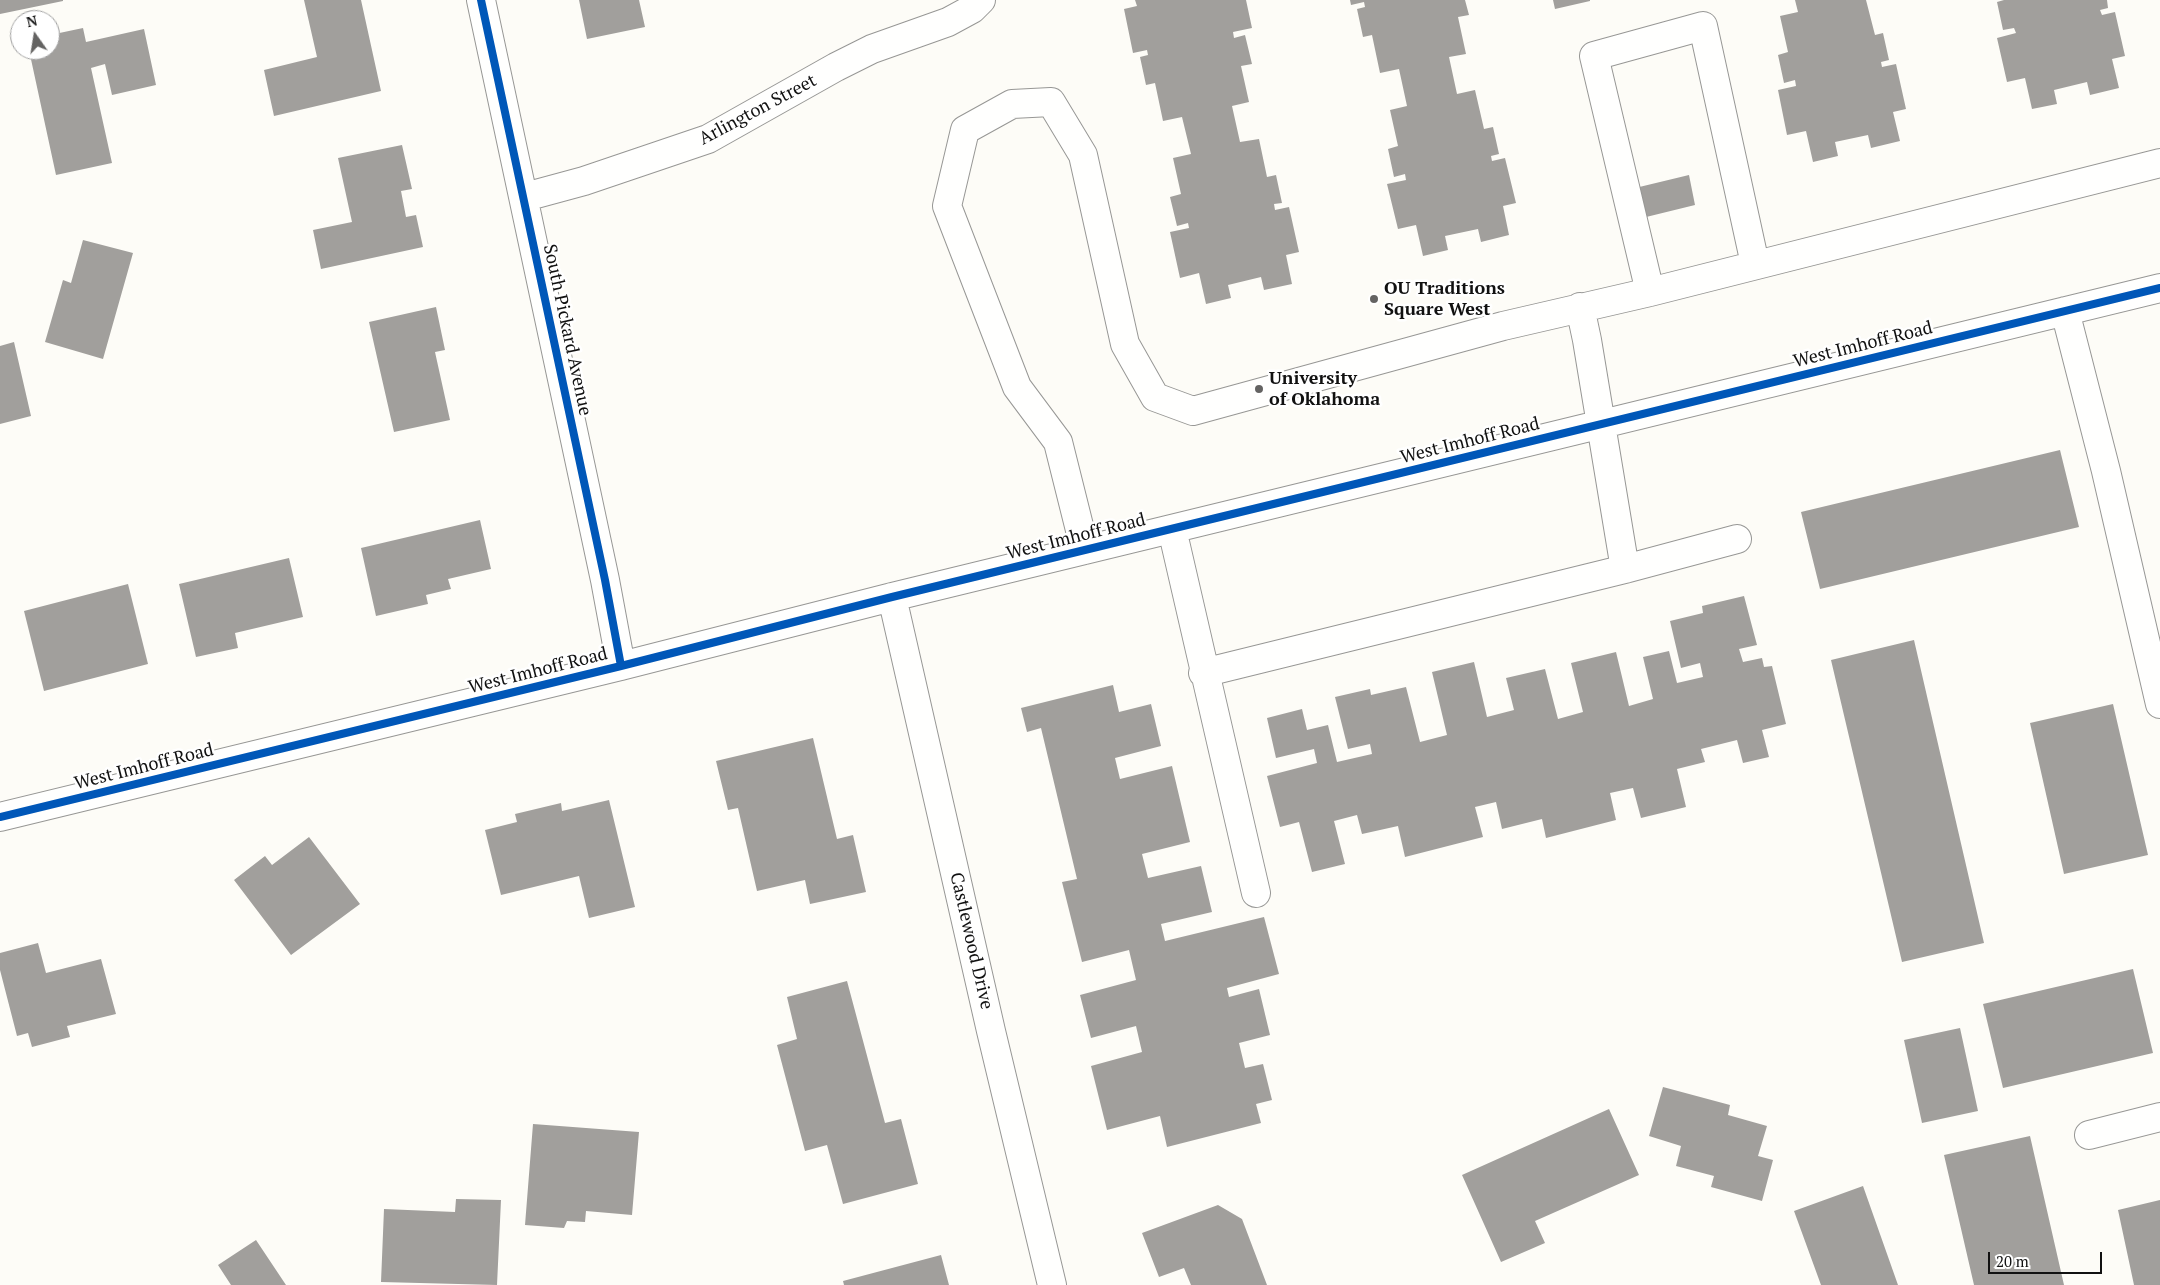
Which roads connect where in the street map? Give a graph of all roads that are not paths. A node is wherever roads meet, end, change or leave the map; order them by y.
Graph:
1 (481, 0) edge
2 (980, 0) edge
3 (2160, 163) edge
4 (525, 197) junction
5 (1755, 264) junction
6 (2160, 288) edge
7 (1650, 292) junction
8 (1580, 307) junction
9 (2065, 311) junction
10 (1599, 424) junction
11 (1172, 529) junction
12 (1737, 539) dead end
13 (1085, 550) junction
14 (1625, 569) junction
15 (892, 597) junction
16 (621, 666) junction
17 (1203, 673) junction
18 (2160, 704) edge
19 (0, 817) edge
20 (1256, 893) dead end
21 (2160, 1117) edge
22 (2089, 1135) dead end
23 (1052, 1285) edge

1 - 4 street, South Pickard Avenue
2 - 4 street, Arlington Street
3 - 5 street
4 - 16 street, South Pickard Avenue
5 - 7 street
5 - 7 street
6 - 9 street, West Imhoff Road
7 - 8 street
8 - 10 street
8 - 13 street
9 - 10 street, West Imhoff Road
9 - 18 street
10 - 11 street, West Imhoff Road
10 - 14 street
11 - 13 street, West Imhoff Road
11 - 17 street
12 - 14 street
13 - 15 street, West Imhoff Road
14 - 17 street
15 - 16 street, West Imhoff Road
15 - 23 street, Castlewood Drive
16 - 19 street, West Imhoff Road
17 - 20 street
21 - 22 street

